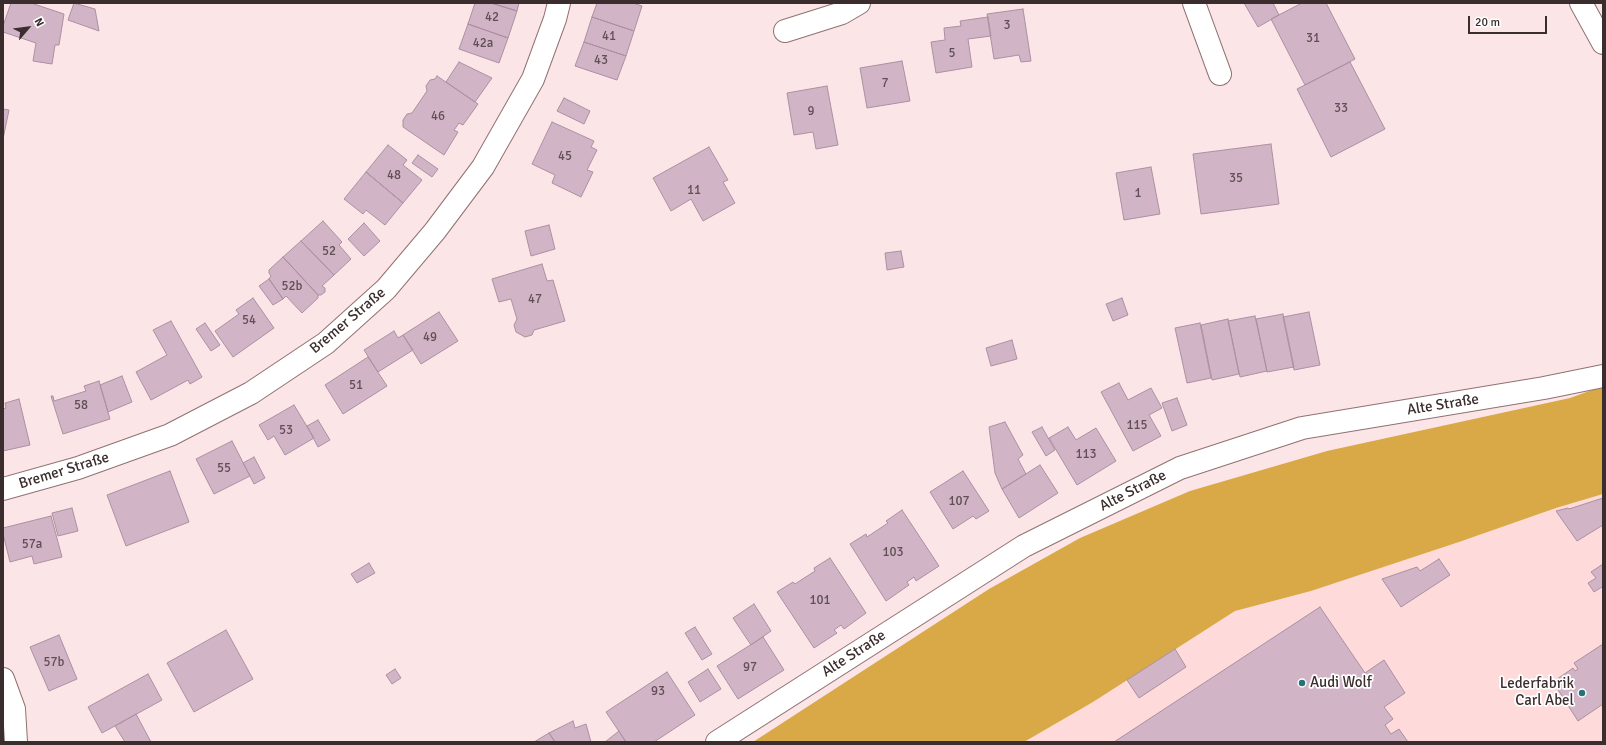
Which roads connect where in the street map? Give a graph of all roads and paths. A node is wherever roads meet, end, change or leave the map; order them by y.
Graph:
1 (559, 3) edge
2 (860, 3) edge
3 (1194, 3) edge
4 (1581, 3) edge
5 (785, 31) dead end
6 (1603, 43) edge
7 (1220, 74) dead end
8 (1603, 376) edge
9 (3, 489) edge
10 (3, 678) edge
11 (16, 742) edge
12 (717, 742) edge

1 - 9 street, Bremer Straße
2 - 5 street
3 - 7 street
4 - 6 street
8 - 12 street, Alte Straße
10 - 11 street

